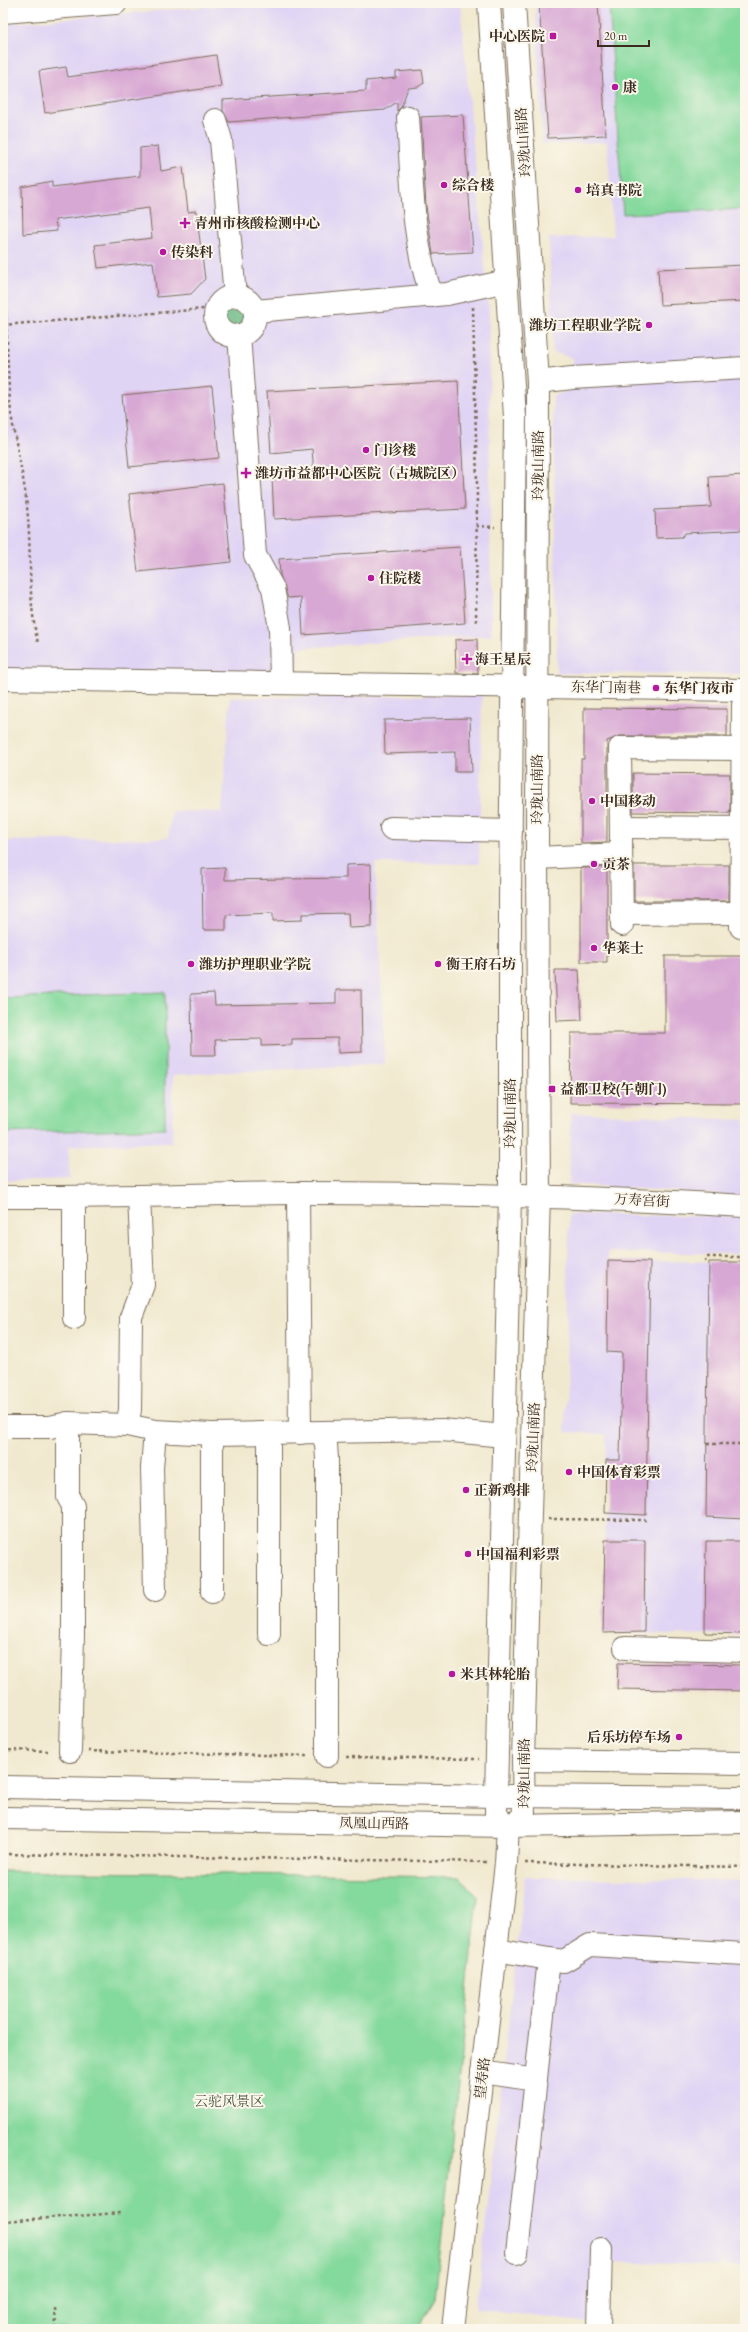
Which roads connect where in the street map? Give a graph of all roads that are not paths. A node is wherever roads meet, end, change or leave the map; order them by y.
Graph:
1 (116, 3) edge
2 (489, 3) edge
3 (514, 3) edge
4 (3, 12) edge
5 (408, 117) dead end
6 (215, 120) dead end
7 (507, 281) junction
8 (235, 296) junction
9 (432, 296) junction
10 (255, 311) junction
11 (239, 335) junction
12 (745, 368) edge
13 (538, 382) junction
14 (3, 679) edge
15 (281, 682) junction
16 (513, 685) junction
17 (538, 686) junction
18 (744, 698) edge
19 (743, 753) edge
20 (743, 818) edge
21 (621, 827) junction
22 (391, 828) dead end
23 (511, 831) junction
24 (621, 854) junction
25 (537, 858) junction
26 (743, 870) edge
27 (298, 1193) junction
28 (510, 1195) junction
29 (139, 1196) junction
30 (540, 1196) junction
31 (3, 1197) edge
32 (74, 1198) junction
33 (745, 1206) edge
34 (74, 1318) dead end
35 (68, 1423) junction
36 (127, 1425) junction
37 (3, 1427) edge
38 (155, 1431) junction
39 (268, 1433) junction
40 (300, 1433) junction
41 (322, 1433) junction
42 (212, 1434) junction
43 (504, 1436) junction
44 (154, 1590) dead end
45 (212, 1592) dead end
46 (269, 1634) dead end
47 (625, 1648) dead end
48 (745, 1651) edge
49 (70, 1751) road end
50 (327, 1756) road end
51 (523, 1760) junction
52 (745, 1764) edge
53 (3, 1787) edge
54 (496, 1796) junction
55 (523, 1796) junction
56 (745, 1798) edge
57 (3, 1818) edge
58 (745, 1822) edge
59 (508, 1826) junction
60 (496, 1950) junction
61 (745, 1954) edge
62 (549, 1959) junction
63 (482, 2072) junction
64 (536, 2080) junction
65 (601, 2249) dead end
66 (517, 2253) dead end
67 (453, 2329) edge
68 (599, 2329) edge

1 - 4 main road
2 - 7 main road, 玲珑山南路
3 - 13 main road, 玲珑山南路
5 - 9 main road
6 - 8 main road
7 - 9 main road
7 - 16 main road, 玲珑山南路
8 - 10 main road
8 - 11 main road
9 - 10 main road
10 - 11 main road
11 - 15 main road
12 - 13 main road
13 - 17 main road, 玲珑山南路
14 - 15 main road, 东华门南巷
15 - 16 main road, 东华门南巷
16 - 17 main road, 东华门南巷
16 - 23 main road, 玲珑山南路
17 - 18 main road, 东华门南巷
17 - 25 main road, 玲珑山南路
18 - 19 main road
19 - 20 main road
19 - 21 main road
20 - 21 main road
20 - 26 main road
21 - 24 main road
22 - 23 main road
23 - 28 main road, 玲珑山南路
24 - 25 main road
24 - 26 main road
25 - 30 main road, 玲珑山南路
27 - 28 main road, 万寿宫街
27 - 29 main road, 万寿宫街
27 - 40 main road
28 - 30 main road, 万寿宫街
28 - 43 main road, 玲珑山南路
29 - 32 main road, 万寿宫街
29 - 36 main road
30 - 33 main road, 万寿宫街
30 - 51 main road, 玲珑山南路
31 - 32 main road, 万寿宫街
32 - 34 main road
35 - 36 main road
35 - 37 main road
35 - 49 main road
36 - 38 main road
38 - 42 main road
38 - 44 main road
39 - 40 main road
39 - 42 main road
39 - 46 main road
40 - 41 main road
41 - 43 main road
41 - 50 main road
42 - 45 main road
43 - 54 main road, 玲珑山南路
47 - 48 main road
51 - 52 main road
51 - 55 main road, 玲珑山南路
53 - 54 main road, 凤凰山西路
54 - 55 main road, 凤凰山西路
54 - 59 main road, 玲珑山南路
55 - 56 main road, 凤凰山西路
55 - 59 main road, 玲珑山南路
57 - 59 main road, 凤凰山西路
58 - 59 main road, 凤凰山西路
59 - 60 main road, 望寿路
60 - 62 main road
60 - 63 main road, 望寿路
61 - 62 main road
62 - 64 main road
63 - 64 main road
63 - 67 main road, 望寿路
64 - 66 main road
65 - 68 main road

